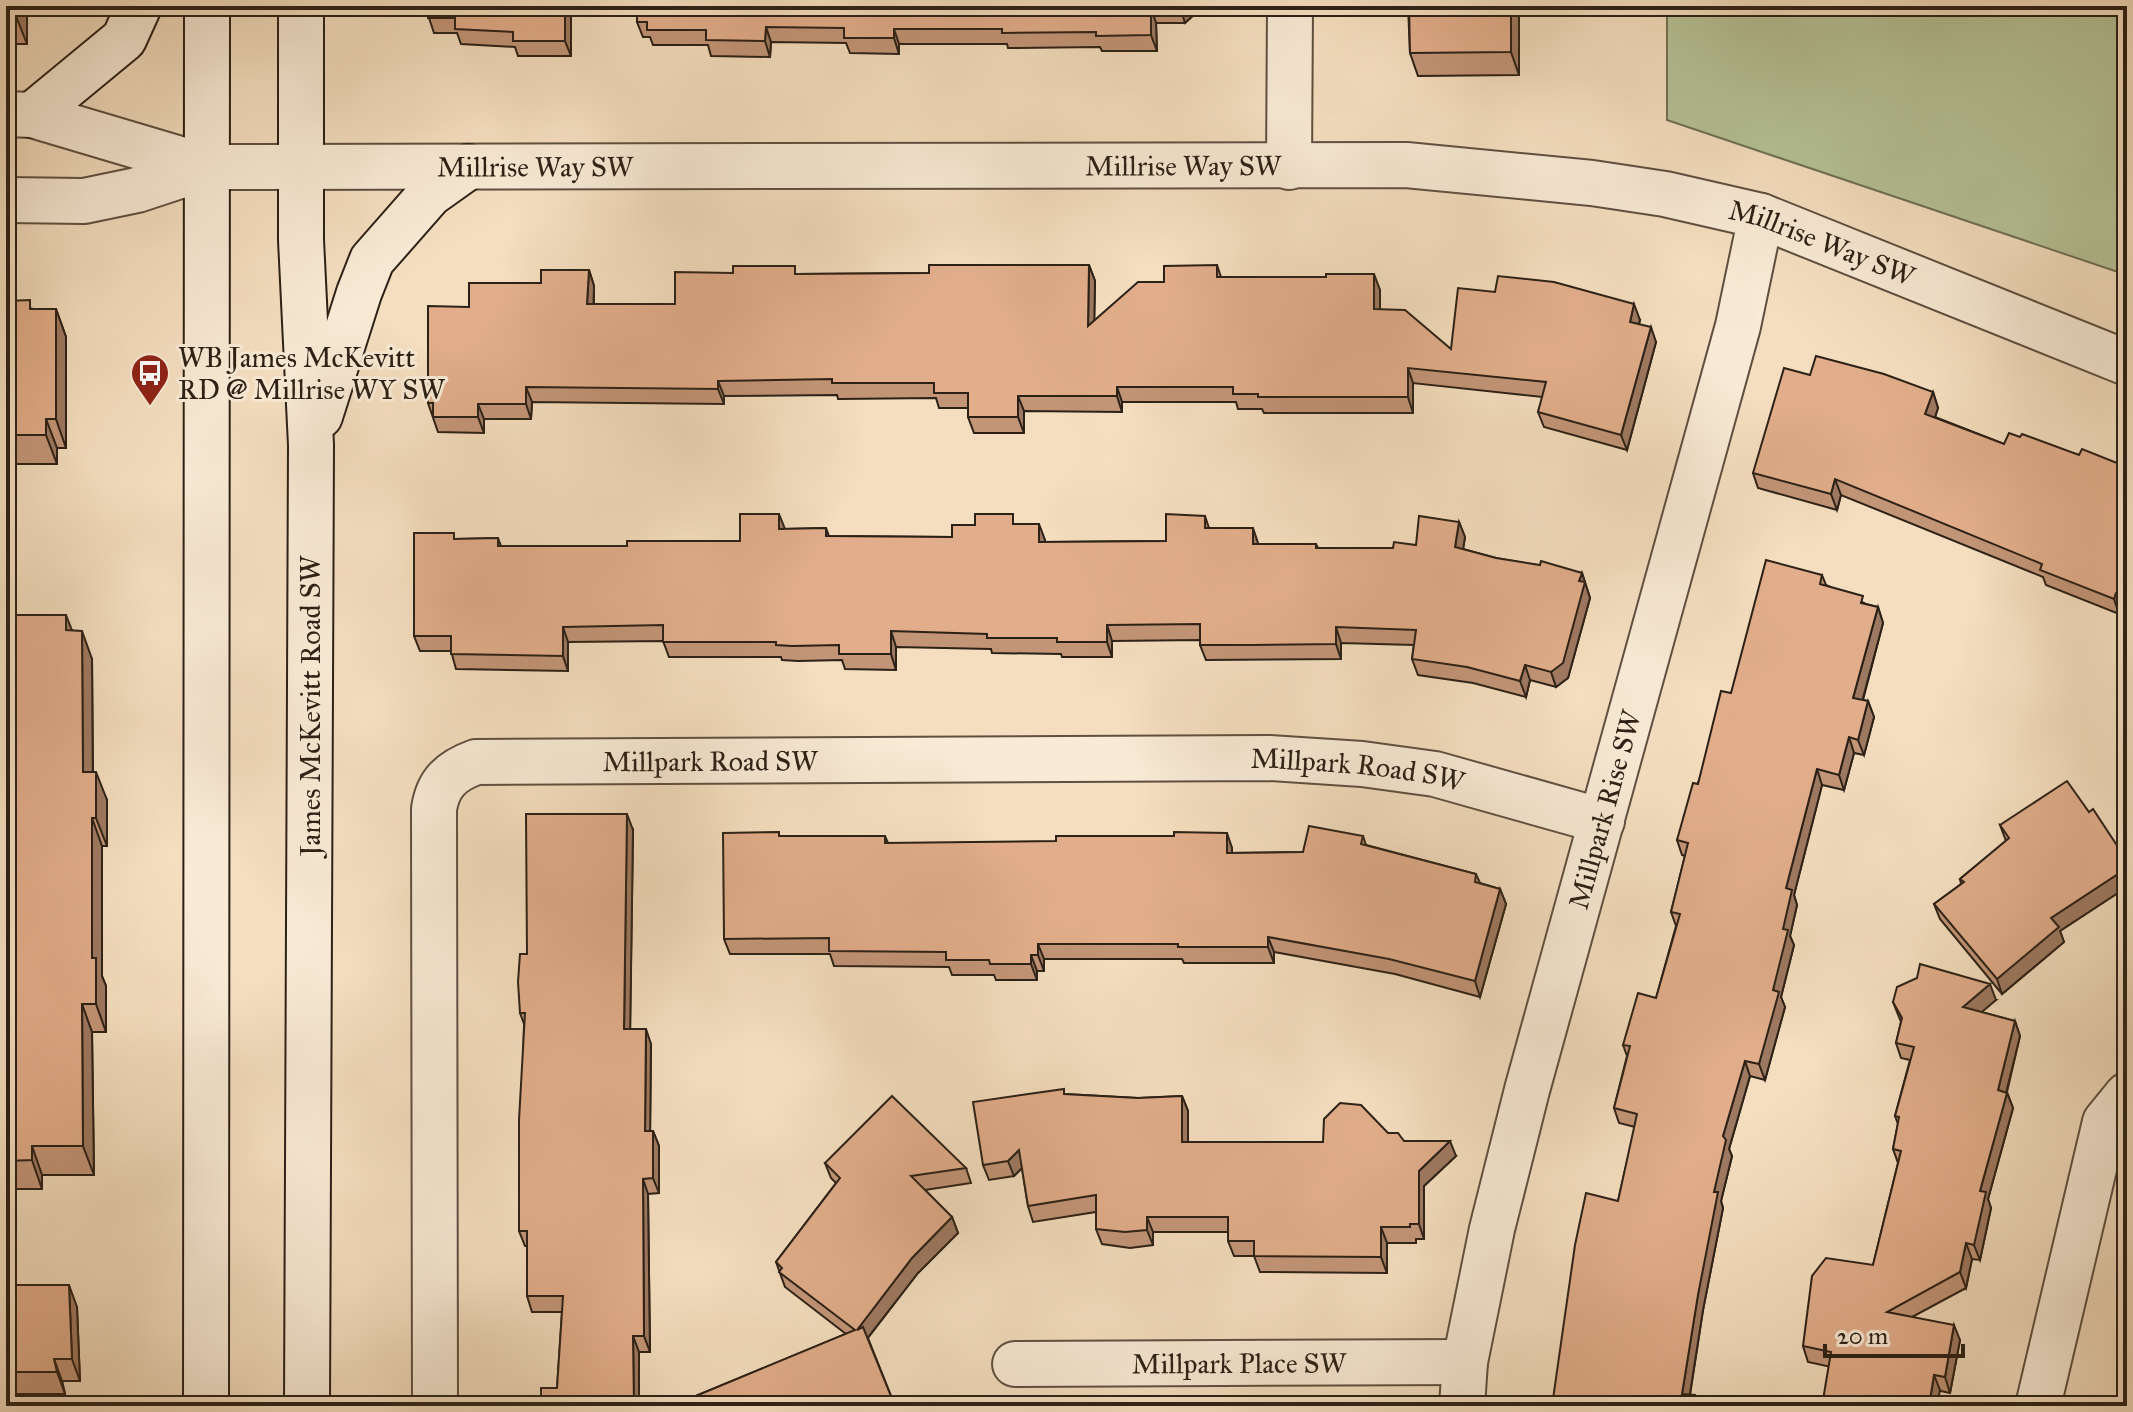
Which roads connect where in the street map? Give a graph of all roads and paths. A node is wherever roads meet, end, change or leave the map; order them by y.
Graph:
1 (139, 6) edge
2 (207, 6) edge
3 (301, 6) edge
4 (1290, 6) edge
5 (19, 115) edge
6 (207, 167) junction
7 (301, 167) junction
8 (468, 167) junction
9 (1289, 167) junction
10 (6, 200) edge
11 (1761, 216) junction
12 (2127, 363) edge
13 (311, 445) junction
14 (1602, 821) junction
15 (2127, 1095) edge
16 (1465, 1362) junction
17 (1015, 1364) dead end
18 (206, 1406) edge
19 (307, 1406) edge
20 (435, 1406) edge
21 (1462, 1406) edge
22 (2038, 1406) edge

1 - 5 street
2 - 6 street
3 - 7 street, James McKevitt Road SW
4 - 9 street
5 - 6 street
6 - 7 street, Millrise Way SW
6 - 10 street
6 - 18 street
7 - 8 street, Millrise Way SW
7 - 13 street, James McKevitt Road SW
8 - 9 street, Millrise Way SW
8 - 13 street
9 - 11 street, Millrise Way SW
11 - 12 street, Millrise Way SW
11 - 14 street, Millpark Rise SW
13 - 19 street, James McKevitt Road SW
14 - 16 street, Millpark Rise SW
14 - 20 street, Millpark Road SW
15 - 22 street
16 - 17 street, Millpark Place SW
16 - 21 street, Millpark Rise SW

